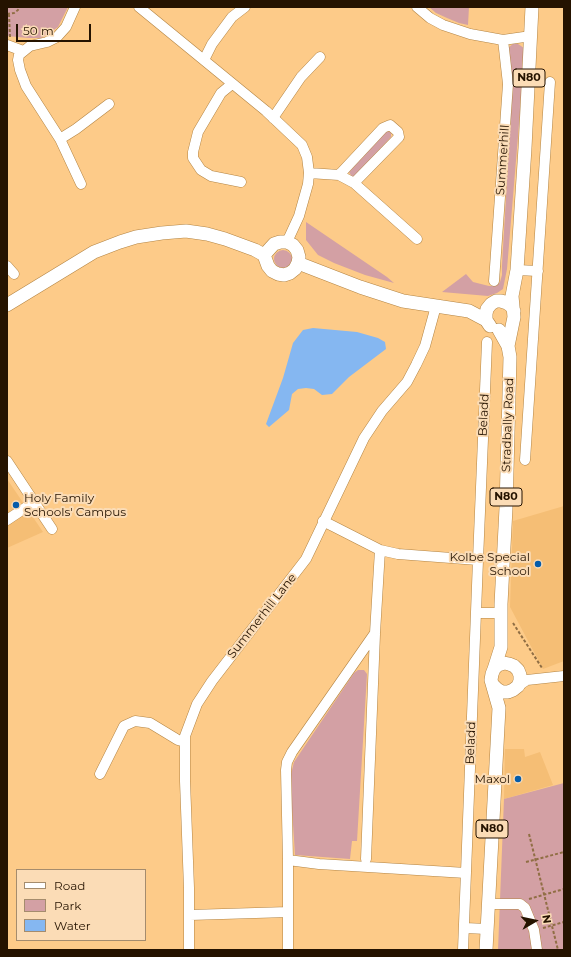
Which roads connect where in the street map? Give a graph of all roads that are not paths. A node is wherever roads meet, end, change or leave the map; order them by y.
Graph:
1 (75, 7) edge
2 (139, 7) edge
3 (245, 7) edge
4 (418, 7) edge
5 (532, 7) edge
6 (531, 36) junction
7 (503, 40) junction
8 (9, 46) edge
9 (23, 51) junction
10 (320, 57) dead end
11 (204, 60) junction
12 (550, 82) dead end
13 (232, 84) junction
14 (109, 104) dead end
15 (273, 118) junction
16 (60, 139) junction
17 (309, 173) junction
18 (339, 175) junction
19 (241, 182) dead end
20 (354, 183) junction
21 (81, 184) dead end
22 (417, 239) dead end
23 (287, 242) junction
24 (264, 255) junction
25 (298, 263) junction
26 (7, 266) edge
27 (517, 270) junction
28 (538, 271) junction
29 (14, 274) dead end
30 (494, 281) dead end
31 (491, 304) junction
32 (7, 305) edge
33 (436, 306) junction
34 (512, 308) junction
35 (469, 311) junction
36 (486, 320) junction
37 (499, 330) junction
38 (487, 342) dead end
39 (508, 346) junction
40 (525, 460) dead end
41 (7, 461) edge
42 (34, 502) junction
43 (7, 520) edge
44 (323, 521) junction
45 (52, 529) dead end
46 (380, 550) junction
47 (478, 560) junction
48 (476, 613) junction
49 (500, 613) junction
50 (376, 633) junction
51 (501, 647) junction
52 (494, 669) junction
53 (564, 676) edge
54 (517, 680) junction
55 (493, 685) junction
56 (499, 708) junction
57 (185, 742) junction
58 (100, 774) dead end
59 (366, 859) dead end
60 (288, 860) junction
61 (466, 873) junction
62 (488, 904) junction
63 (288, 912) junction
64 (190, 915) junction
65 (465, 928) junction
66 (487, 929) junction
67 (189, 950) edge
68 (288, 950) edge
69 (463, 950) edge
70 (486, 950) edge
71 (537, 950) edge

1 - 9 street
2 - 11 street
3 - 11 street
4 - 7 street
5 - 6 main road, Stradbally Road / N80
6 - 7 street
6 - 27 main road, Stradbally Road / N80
7 - 30 street, Summerhill
8 - 9 street
9 - 16 street
10 - 15 street
11 - 13 street
12 - 28 street
13 - 15 street
13 - 19 street
14 - 16 street
15 - 17 street
16 - 21 street
17 - 18 street
17 - 23 street
18 - 20 street
18 - 20 street
20 - 22 street
23 - 24 main road
23 - 25 main road
24 - 25 main road
24 - 32 main road
25 - 33 main road
26 - 29 street
27 - 28 street
27 - 34 main road, Stradbally Road / N80
28 - 40 street
31 - 34 main road
31 - 35 main road
31 - 36 main road
33 - 35 main road
33 - 44 street, Summerhill Lane
34 - 37 main road
34 - 39 main road, Stradbally Road / N80
35 - 36 main road
36 - 37 main road, N80
37 - 39 main road, Stradbally Road / N80
38 - 47 street, Beladd
39 - 49 main road, Stradbally Road / N80
41 - 42 street
42 - 43 street
42 - 45 street
44 - 46 street
44 - 57 street, Summerhill Lane
46 - 47 street
46 - 50 street
47 - 48 street, Beladd
48 - 49 street
48 - 61 street, Beladd
49 - 51 main road, Stradbally Road / N80
50 - 59 street
50 - 60 street
51 - 52 main road, Stradbally Road / N80
51 - 54 main road
52 - 54 main road
52 - 55 main road, N80
53 - 54 street
54 - 55 main road
54 - 56 main road, N80
55 - 56 main road, N80
56 - 62 main road, N80
57 - 58 street
57 - 64 street, Summerhill Lane
60 - 61 street
60 - 63 street
61 - 65 street, Beladd
62 - 66 main road, N80
62 - 71 street
63 - 64 street
63 - 68 street
64 - 67 street, Summerhill Lane
65 - 66 street
65 - 69 street, Beladd
66 - 70 main road, N80

